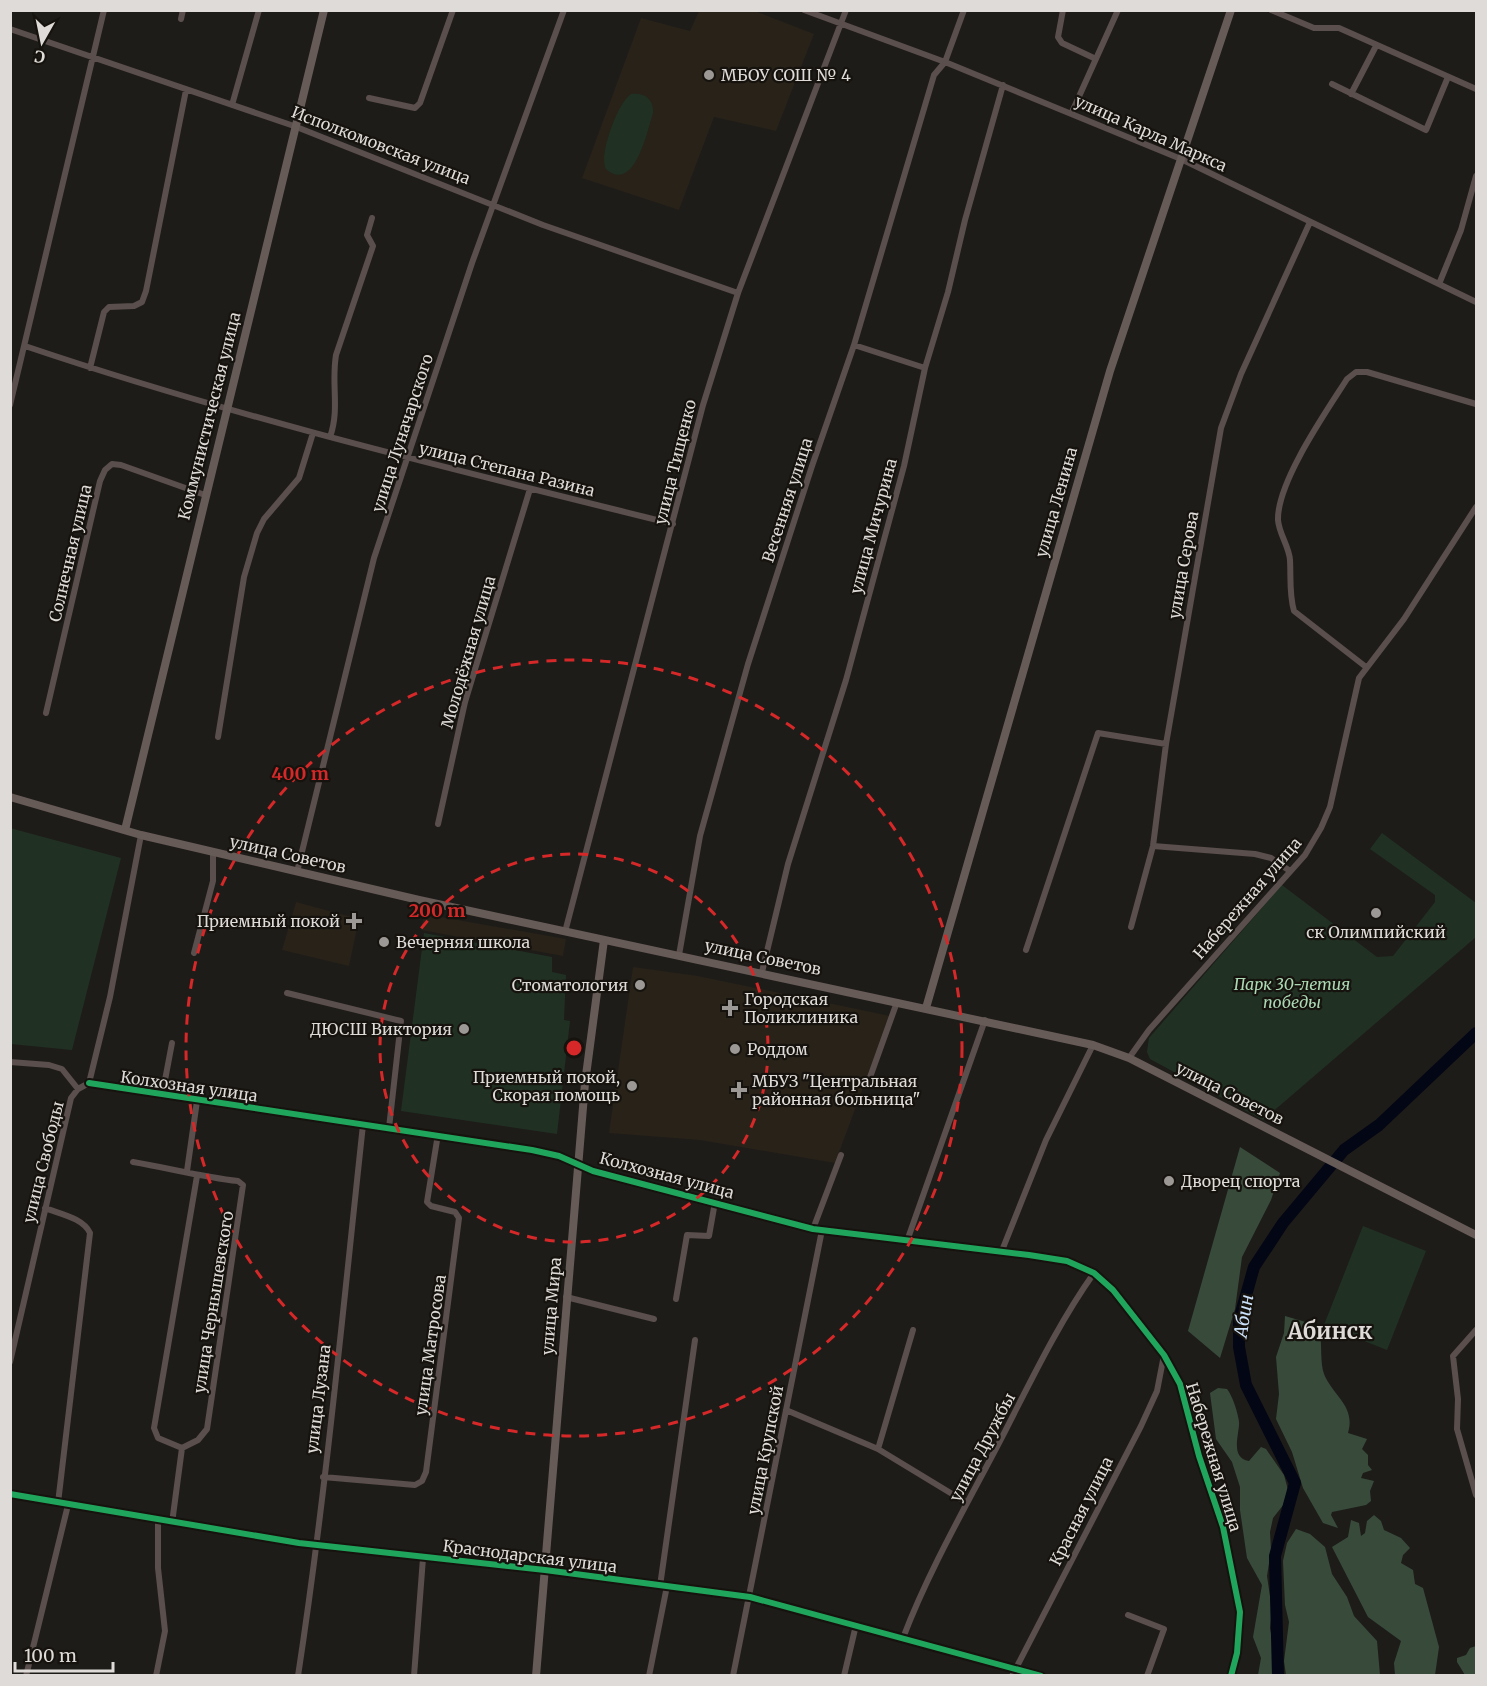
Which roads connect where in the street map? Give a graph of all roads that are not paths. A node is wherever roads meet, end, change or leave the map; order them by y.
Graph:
1 (104, 10) edge
2 (183, 10) edge
3 (259, 10) edge
4 (324, 10) edge
5 (453, 10) edge
6 (564, 10) edge
7 (804, 10) edge
8 (846, 10) edge
9 (964, 10) edge
10 (1063, 10) edge
11 (1118, 10) edge
12 (1231, 10) edge
13 (1271, 10) edge
14 (181, 19) dead end
15 (841, 24) junction
16 (10, 29) edge
17 (1376, 46) junction
18 (93, 57) junction
19 (1096, 60) junction
20 (945, 62) junction
21 (1448, 77) junction
22 (1332, 84) dead end
23 (1003, 85) junction
24 (1476, 89) edge
25 (186, 90) junction
26 (1351, 94) junction
27 (369, 98) dead end
28 (232, 105) junction
29 (1072, 112) junction
30 (294, 126) junction
31 (1181, 159) junction
32 (1476, 176) edge
33 (495, 203) junction
34 (372, 218) dead end
35 (1310, 222) junction
36 (1438, 284) junction
37 (738, 293) junction
38 (1476, 302) edge
39 (854, 345) junction
40 (25, 346) junction
41 (90, 368) junction
42 (926, 368) junction
43 (1476, 404) edge
44 (10, 405) edge
45 (226, 409) junction
46 (313, 433) junction
47 (330, 437) junction
48 (408, 458) junction
49 (530, 489) junction
50 (205, 495) junction
51 (1476, 507) edge
52 (673, 524) junction
53 (1366, 667) junction
54 (46, 713) dead end
55 (218, 737) dead end
56 (1166, 744) junction
57 (10, 797) edge
58 (438, 824) dead end
59 (125, 830) junction
60 (141, 834) junction
61 (1153, 846) junction
62 (213, 852) junction
63 (1290, 871) junction
64 (297, 872) junction
65 (1131, 927) dead end
66 (565, 932) junction
67 (604, 940) junction
68 (1026, 950) dead end
69 (194, 953) dead end
70 (679, 955) junction
71 (762, 972) junction
72 (287, 993) dead end
73 (897, 1002) junction
74 (926, 1008) junction
75 (985, 1020) junction
76 (172, 1043) dead end
77 (1093, 1045) junction
78 (1129, 1058) junction
79 (10, 1062) edge
80 (869, 1080) dead end
81 (89, 1083) junction
82 (78, 1089) junction
83 (162, 1096) junction
84 (197, 1101) junction
85 (363, 1125) junction
86 (389, 1128) junction
87 (438, 1134) junction
88 (841, 1155) dead end
89 (134, 1162) dead end
90 (578, 1164) junction
91 (187, 1171) junction
92 (197, 1176) junction
93 (715, 1202) junction
94 (45, 1208) junction
95 (813, 1229) junction
96 (822, 1230) junction
97 (1476, 1235) edge
98 (907, 1241) junction
99 (1001, 1253) junction
100 (1094, 1273) junction
101 (566, 1297) junction
102 (676, 1299) dead end
103 (654, 1319) dead end
104 (913, 1330) dead end
105 (1476, 1330) edge
106 (695, 1340) dead end
107 (1164, 1355) junction
108 (10, 1362) edge
109 (786, 1410) junction
110 (182, 1448) junction
111 (878, 1449) junction
112 (323, 1476) junction
113 (10, 1494) edge
114 (1476, 1495) edge
115 (58, 1503) junction
116 (967, 1503) junction
117 (68, 1505) junction
118 (158, 1521) junction
119 (172, 1523) junction
120 (318, 1546) junction
121 (423, 1558) junction
122 (545, 1570) junction
123 (663, 1586) junction
124 (750, 1597) junction
125 (1128, 1615) dead end
126 (856, 1625) junction
127 (903, 1638) junction
128 (1016, 1668) junction
129 (26, 1676) edge
130 (156, 1676) edge
131 (298, 1676) edge
132 (414, 1676) edge
133 (536, 1676) edge
134 (649, 1676) edge
135 (733, 1676) edge
136 (844, 1676) edge
137 (1012, 1676) edge
138 (1041, 1676) edge
139 (1147, 1676) edge
140 (1231, 1676) edge

1 - 18 street
2 - 14 street
3 - 28 street
4 - 30 main road, Коммунистическая улица
5 - 27 street
6 - 33 street, улица Луначарского
7 - 15 street, улица Карла Маркса
8 - 15 street, улица Тищенко
9 - 20 street, Весенняя улица
10 - 19 street
11 - 19 street
12 - 31 main road, улица Ленина
13 - 17 street
15 - 20 street, улица Карла Маркса
15 - 37 street, улица Тищенко
16 - 18 street, Исполкомовская улица
17 - 21 street
17 - 26 street
18 - 25 street, Исполкомовская улица
18 - 40 street
19 - 29 street
20 - 23 street, улица Карла Маркса
20 - 39 street, Весенняя улица
21 - 24 street
21 - 26 street
22 - 26 street
23 - 29 street, улица Карла Маркса
23 - 42 street, улица Мичурина
25 - 28 street, Исполкомовская улица
25 - 41 street
28 - 30 street, Исполкомовская улица
29 - 31 street, улица Карла Маркса
30 - 33 street, Исполкомовская улица
30 - 45 main road, Коммунистическая улица
31 - 35 street, улица Карла Маркса
31 - 74 main road, улица Ленина
32 - 36 street
33 - 37 street, Исполкомовская улица
33 - 48 street, улица Луначарского
34 - 47 street
35 - 36 street, улица Карла Маркса
35 - 56 street, улица Серова
36 - 38 street, улица Карла Маркса
37 - 52 street, улица Тищенко
39 - 42 street
39 - 70 street, Весенняя улица
40 - 41 street, улица Степана Разина
40 - 44 street
41 - 45 street, улица Степана Разина
42 - 71 street, улица Мичурина
43 - 53 street
45 - 46 street, улица Степана Разина
45 - 50 main road, Коммунистическая улица
46 - 47 street, улица Степана Разина
46 - 55 street
47 - 48 street, улица Степана Разина
48 - 49 street, улица Степана Разина
48 - 64 street, улица Луначарского
49 - 52 street, улица Степана Разина
49 - 58 street, Молодёжная улица
50 - 54 street, Солнечная улица
50 - 59 main road, Коммунистическая улица
51 - 53 street, Набережная улица
52 - 66 street, улица Тищенко
53 - 63 street, Набережная улица
56 - 61 street, улица Серова
56 - 68 street
57 - 59 main road, улица Советов
59 - 60 main road, улица Советов
60 - 62 main road, улица Советов
60 - 81 street
61 - 63 street
61 - 65 street, улица Серова
62 - 64 main road, улица Советов
62 - 69 street
63 - 78 street, Набережная улица
64 - 66 main road, улица Советов
66 - 67 main road, улица Советов
67 - 70 main road, улица Советов
67 - 90 main road, улица Мира
70 - 71 main road, улица Советов
71 - 73 main road, улица Советов
72 - 86 street
73 - 74 main road, улица Советов
73 - 80 street
74 - 75 main road, улица Советов
75 - 77 main road, улица Советов
75 - 98 street
76 - 83 street
77 - 78 main road, улица Советов
77 - 99 street
78 - 97 main road, улица Советов
79 - 82 street
81 - 82 street, улица Свободы
81 - 83 street, Колхозная улица
82 - 94 street, улица Свободы
83 - 84 street, Колхозная улица
84 - 85 street, Колхозная улица
84 - 91 street
85 - 86 street, Колхозная улица
85 - 112 street, улица Лузана
86 - 87 street, Колхозная улица
87 - 90 street, Колхозная улица
87 - 112 street, улица Матросова
88 - 95 street
89 - 91 street, улица Чернышевского
90 - 93 street, Колхозная улица
90 - 101 main road, улица Мира
91 - 92 street, улица Чернышевского
92 - 110 street
92 - 110 street, улица Чернышевского
93 - 95 street, Колхозная улица
93 - 102 street
94 - 108 street, улица Свободы
94 - 115 street
95 - 96 street, Колхозная улица
96 - 98 street, Колхозная улица
96 - 109 street, улица Крупской
98 - 99 street, Колхозная улица
99 - 100 street, Колхозная улица
100 - 107 street, Колхозная улица
100 - 116 street, улица Дружбы
101 - 103 street
101 - 122 main road, улица Мира
104 - 111 street
105 - 114 street
106 - 123 street
107 - 128 street, Красная улица
107 - 140 street, Набережная улица
109 - 111 street
109 - 124 street, улица Крупской
110 - 119 street
111 - 116 street
112 - 120 street, улица Лузана
113 - 115 street, Краснодарская улица
115 - 117 street, Краснодарская улица
116 - 127 street, улица Дружбы
117 - 118 street, Краснодарская улица
117 - 129 street
118 - 119 street, Краснодарская улица
118 - 130 street
119 - 120 street, Краснодарская улица
120 - 121 street, Краснодарская улица
120 - 131 street, улица Лузана
121 - 122 street, Краснодарская улица
121 - 132 street
122 - 123 street, Краснодарская улица
122 - 133 main road, улица Мира
123 - 124 street, Краснодарская улица
123 - 134 street
124 - 126 street, Краснодарская улица
124 - 135 street, улица Крупской
125 - 139 street
126 - 127 street, Краснодарская улица
126 - 136 street
127 - 128 street, Краснодарская улица
128 - 137 street, Красная улица
128 - 138 street, Краснодарская улица

